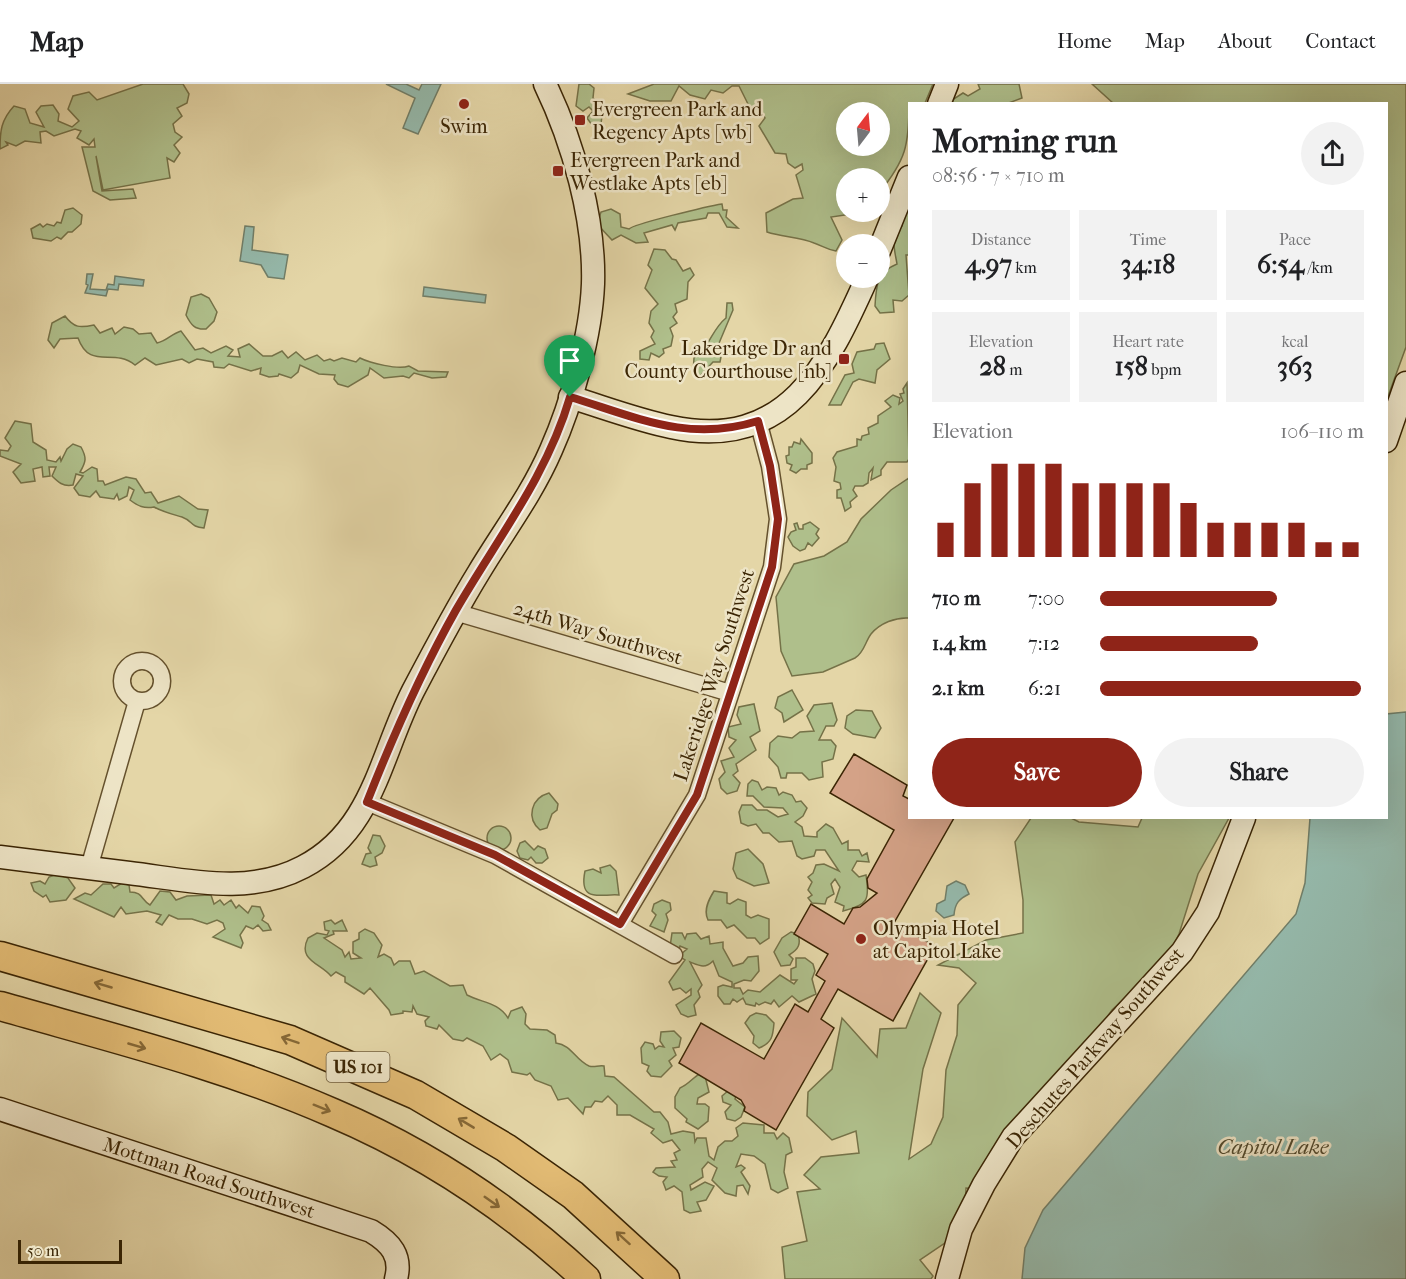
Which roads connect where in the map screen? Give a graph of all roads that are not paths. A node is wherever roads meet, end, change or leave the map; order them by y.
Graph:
1 (545, 84) edge
2 (947, 84) edge
3 (940, 102) edge
4 (908, 179) edge
5 (886, 234) edge
6 (862, 288) edge
7 (1406, 383) edge
8 (570, 397) junction
9 (758, 421) junction
10 (1388, 435) edge
11 (455, 612) junction
12 (730, 693) junction
13 (137, 701) dead end
14 (367, 802) junction
15 (1244, 819) edge
16 (0, 857) edge
17 (89, 868) junction
18 (620, 924) junction
19 (674, 955) dead end
20 (0, 956) edge
21 (0, 1006) edge
22 (0, 1109) edge
23 (397, 1274) edge
24 (586, 1279) edge
25 (665, 1279) edge
26 (947, 1279) edge

1 - 8 street
2 - 3 street
4 - 5 street
6 - 9 street
7 - 10 street
8 - 9 street
8 - 11 street
9 - 12 street, Lakeridge Way Southwest
11 - 12 street, 24th Way Southwest
11 - 14 street
12 - 18 street, Lakeridge Way Southwest
13 - 17 street
14 - 17 street
14 - 18 street
15 - 26 street, Deschutes Parkway Southwest
16 - 17 street
18 - 19 street
25 -> 20 highway, US 101
21 -> 24 highway, US 101
22 - 23 street, Mottman Road Southwest

